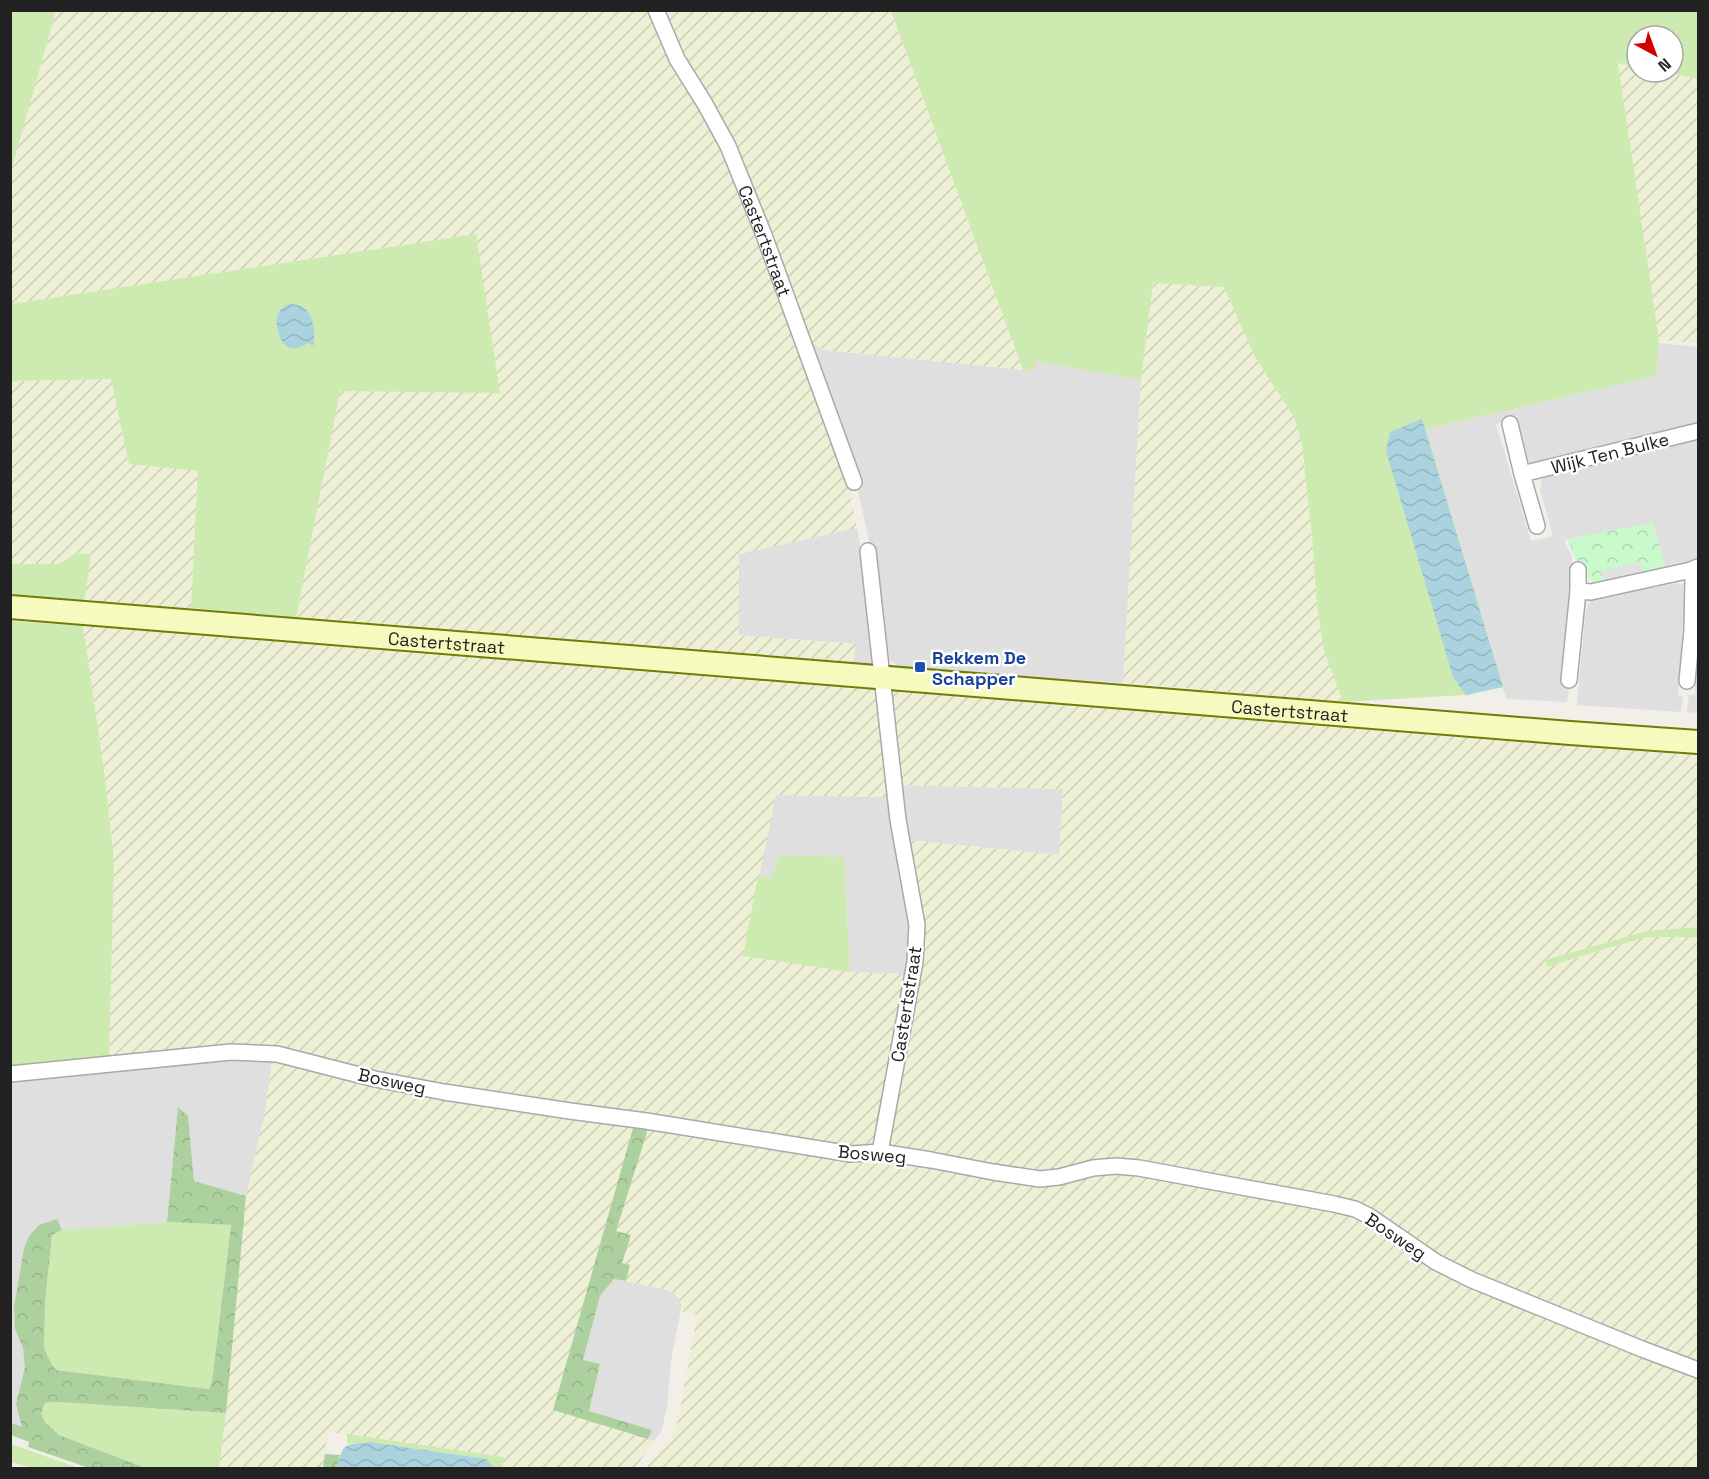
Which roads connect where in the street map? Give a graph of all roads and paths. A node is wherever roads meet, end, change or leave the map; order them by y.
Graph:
1 (656, 10) edge
2 (1510, 424) dead end
3 (1698, 431) edge
4 (1522, 474) junction
5 (854, 482) dead end
6 (1537, 526) dead end
7 (868, 551) dead end
8 (1694, 568) edge
9 (1578, 570) dead end
10 (1578, 591) junction
11 (10, 607) edge
12 (1695, 630) edge
13 (882, 677) junction
14 (1569, 680) dead end
15 (1687, 681) dead end
16 (1698, 742) edge
17 (10, 1074) edge
18 (880, 1152) junction
19 (1698, 1370) edge

1 - 5 street, Castertstraat
2 - 4 street
3 - 4 street, Wijk Ten Bulke
4 - 6 street
7 - 13 street, Castertstraat
8 - 10 street
8 - 12 street
9 - 10 street
10 - 14 street
11 - 13 main road, Castertstraat
12 - 15 street
13 - 16 main road, Castertstraat
13 - 18 street, Castertstraat
17 - 18 street, Bosweg
18 - 19 street, Bosweg

